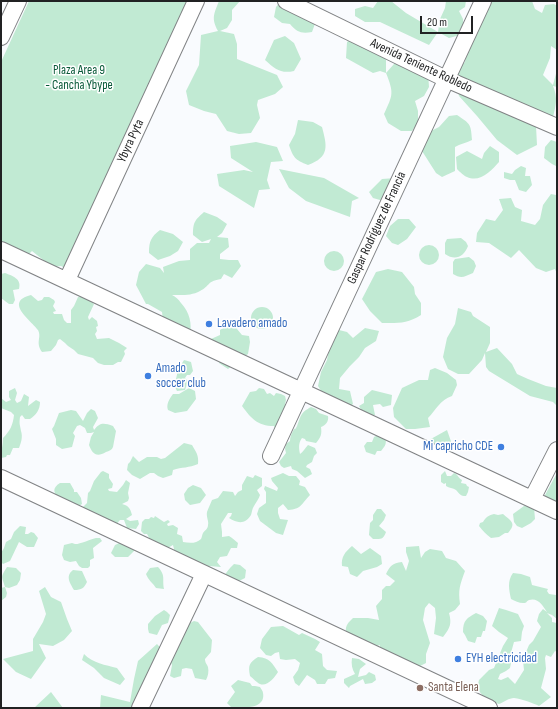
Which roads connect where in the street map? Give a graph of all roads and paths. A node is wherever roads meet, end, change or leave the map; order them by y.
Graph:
1 (18, 1) edge
2 (196, 1) edge
3 (286, 1) edge
4 (483, 1) edge
5 (1, 37) edge
6 (446, 79) junction
7 (557, 127) edge
8 (1, 250) edge
9 (67, 280) junction
10 (302, 391) junction
11 (557, 450) edge
12 (271, 456) dead end
13 (1, 478) edge
14 (532, 499) junction
15 (557, 511) edge
16 (204, 574) junction
17 (140, 708) edge
18 (489, 708) edge

1 - 5 street
2 - 9 street, Ybyra Pyta
3 - 6 street, Avenida Teniente Robledo
4 - 6 street, Gaspar Rodríguez de Francia
6 - 7 street, Avenida Teniente Robledo
6 - 10 street, Gaspar Rodríguez de Francia
8 - 9 street
9 - 10 street
10 - 12 street, Gaspar Rodríguez de Francia
10 - 14 street
11 - 14 street
13 - 16 street
14 - 15 street
16 - 17 street
16 - 18 street

